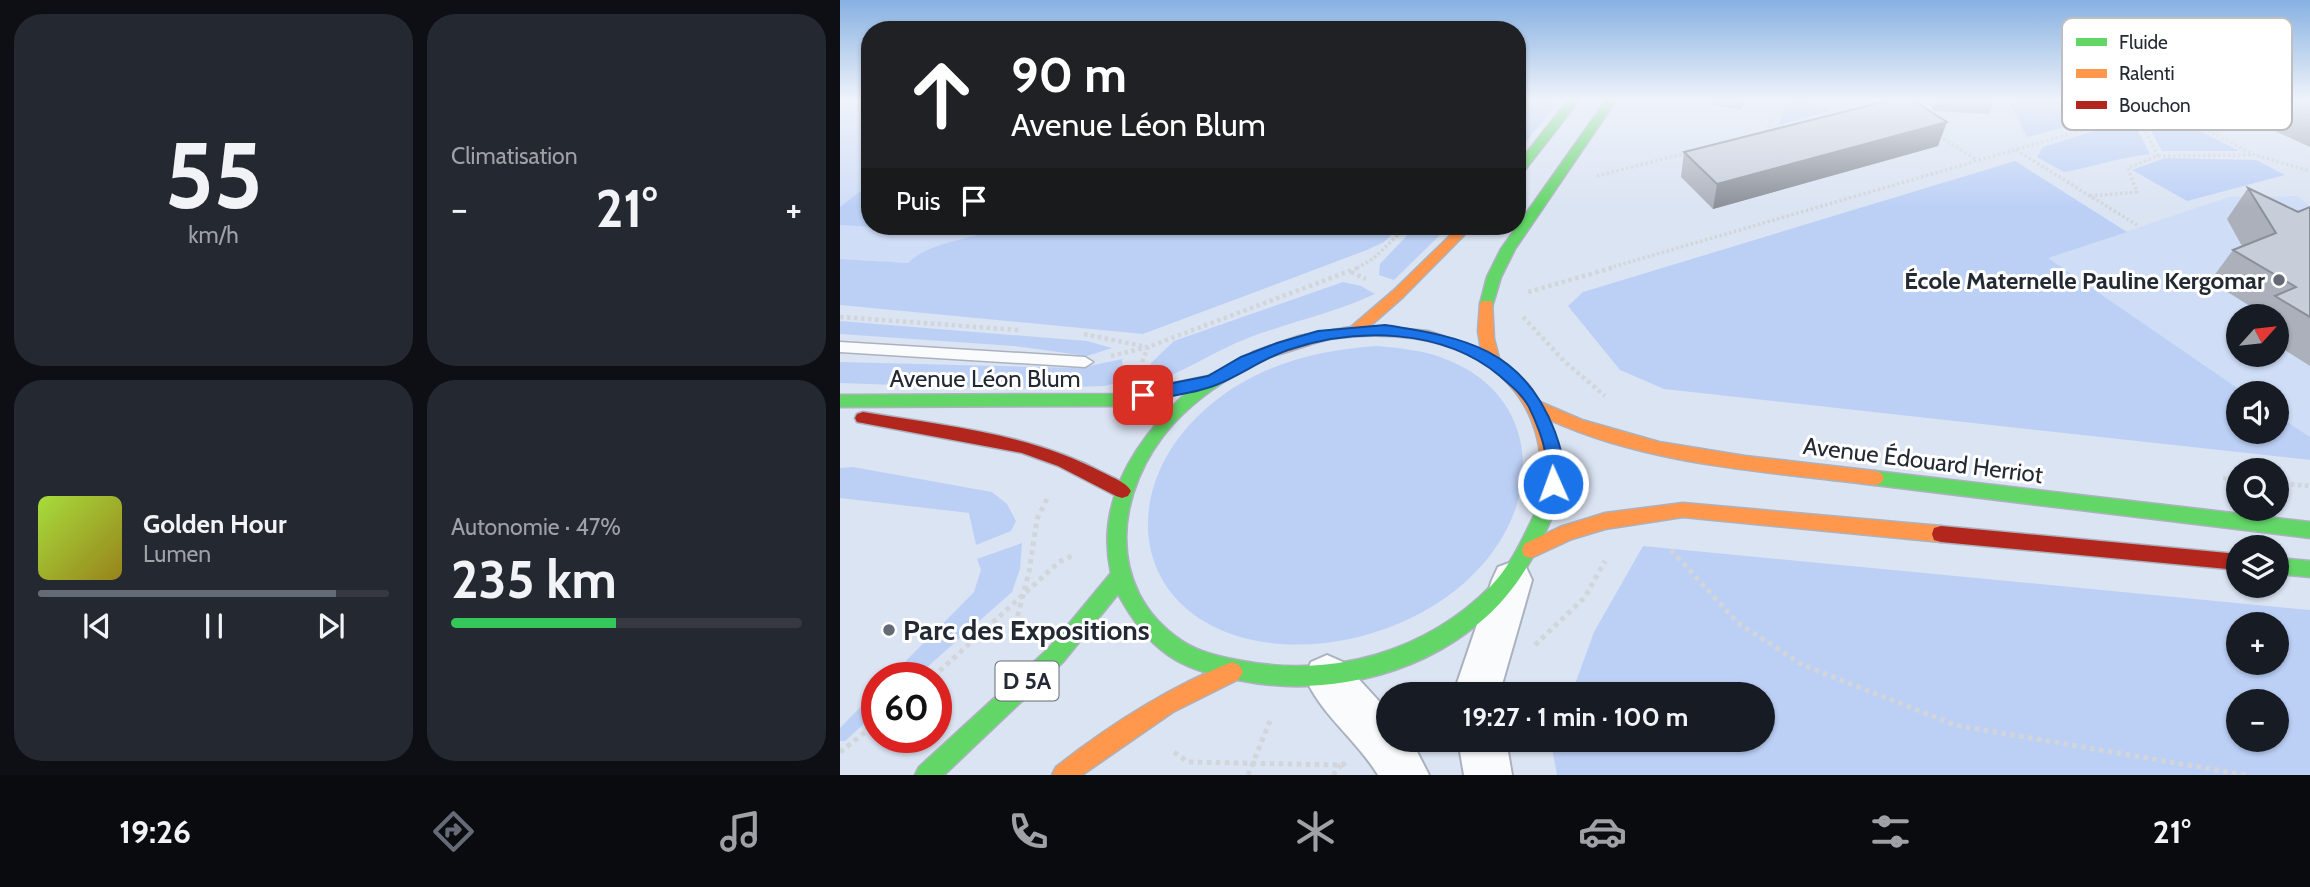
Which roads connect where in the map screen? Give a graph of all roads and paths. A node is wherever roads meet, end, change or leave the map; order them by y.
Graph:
1 (1547, 135) edge
2 (1586, 135) edge
3 (1938, 135) edge
4 (2063, 135) edge
5 (2148, 135) edge
6 (2217, 135) edge
7 (1698, 149) edge
8 (2015, 149) junction
9 (2255, 155) junction
10 (2158, 156) junction
11 (1978, 160) junction
12 (1526, 162) edge
13 (2310, 171) edge
14 (1590, 177) dead end
15 (2090, 196) junction
16 (1526, 222) edge
17 (2137, 225) dead end
18 (1398, 235) edge
19 (1458, 235) edge
20 (1518, 235) edge
21 (1528, 292) dead end
22 (1524, 317) dead end
23 (1355, 331) junction
24 (840, 347) edge
25 (1490, 360) junction
26 (1085, 362) joint
27 (1212, 381) junction
28 (840, 401) edge
29 (1613, 401) dead end
30 (1537, 407) junction
31 (840, 413) edge
32 (2289, 484) edge
33 (2310, 486) edge
34 (1122, 491) junction
35 (2310, 530) edge
36 (1113, 538) junction
37 (1662, 543) dead end
38 (2226, 561) edge
39 (1522, 563) junction
40 (2289, 567) edge
41 (2310, 569) edge
42 (1119, 578) junction
43 (949, 662) edge
44 (1232, 672) junction
45 (1307, 678) junction
46 (1481, 682) edge
47 (861, 736) edge
48 (840, 752) edge
49 (1484, 752) edge
50 (1342, 765) dead end
51 (927, 775) edge
52 (1064, 775) edge
53 (1248, 775) edge
54 (1334, 775) edge
55 (1405, 775) edge
56 (1488, 775) edge
57 (2246, 775) edge

1 - 12 main road
2 - 16 main road
3 - 11 path
4 - 8 path
5 - 10 path
6 - 9 path
7 - 14 path
8 - 11 path
8 - 15 path
9 - 10 path
9 - 13 path
10 - 15 path
11 - 21 path
15 - 17 path
18 - 26 path
19 - 23 main road
20 - 25 main road
22 - 29 path
23 - 25 main road
23 - 27 main road
24 - 26 lane
25 - 30 main road
27 - 28 main road, Avenue Léon Blum
27 - 34 main road
30 - 35 main road, Avenue Édouard Herriot
30 - 39 main road
31 - 34 main road, Avenue Léon Blum
32 - 33 path
34 - 36 main road
36 - 42 main road
36 - 43 path
37 - 57 path
38 - 39 main road
39 - 45 main road
39 - 46 street
40 - 41 main road
42 - 44 main road
42 - 51 main road, D 5A
44 - 45 main road
44 - 52 main road
45 - 53 path
45 - 55 street
47 - 48 path
49 - 56 street
50 - 54 path

